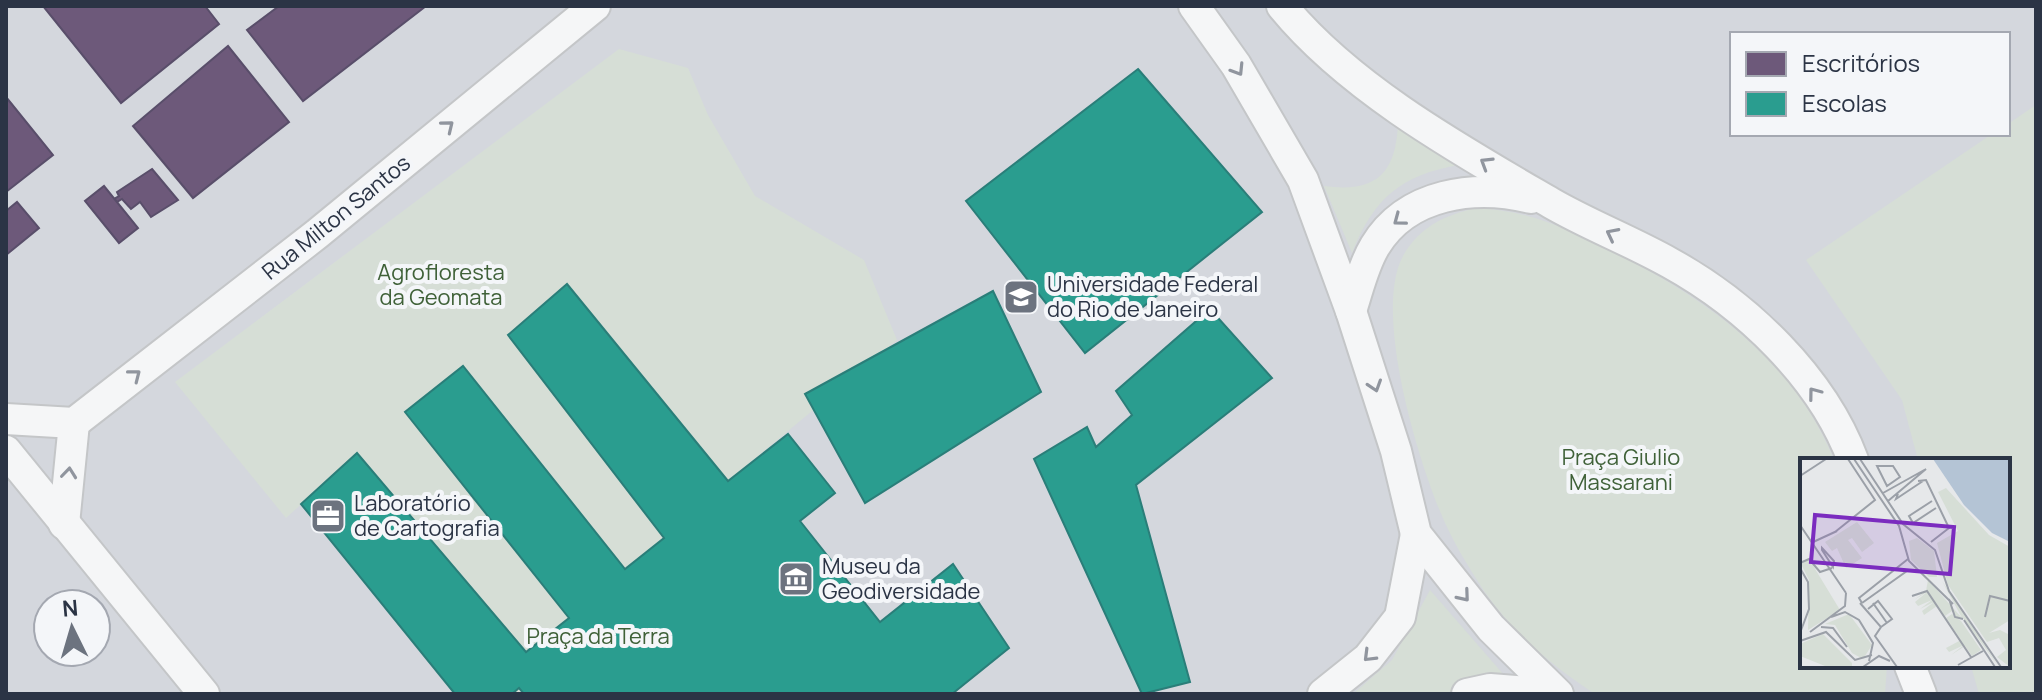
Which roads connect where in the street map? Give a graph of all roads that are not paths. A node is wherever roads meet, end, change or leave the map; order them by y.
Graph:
1 (595, 6) edge
2 (1194, 6) edge
3 (1282, 6) edge
4 (1552, 204) junction
5 (1351, 311) junction
6 (6, 419) edge
7 (74, 423) junction
8 (6, 451) edge
9 (1852, 458) edge
10 (64, 524) junction
11 (1416, 534) junction
12 (1897, 668) edge
13 (1911, 668) edge
14 (204, 694) edge
15 (1323, 694) edge
16 (1467, 694) edge
17 (1558, 694) edge
18 (1896, 694) edge
19 (1921, 694) edge

7 -> 1 street, Rua Milton Santos
2 -> 5 street
4 -> 3 street
4 -> 5 street
9 -> 4 street
5 -> 11 street
6 - 7 street
10 -> 7 street
8 - 10 street
10 - 14 street
11 -> 15 street
11 -> 17 street
12 - 18 street
13 - 19 street
16 - 17 street

